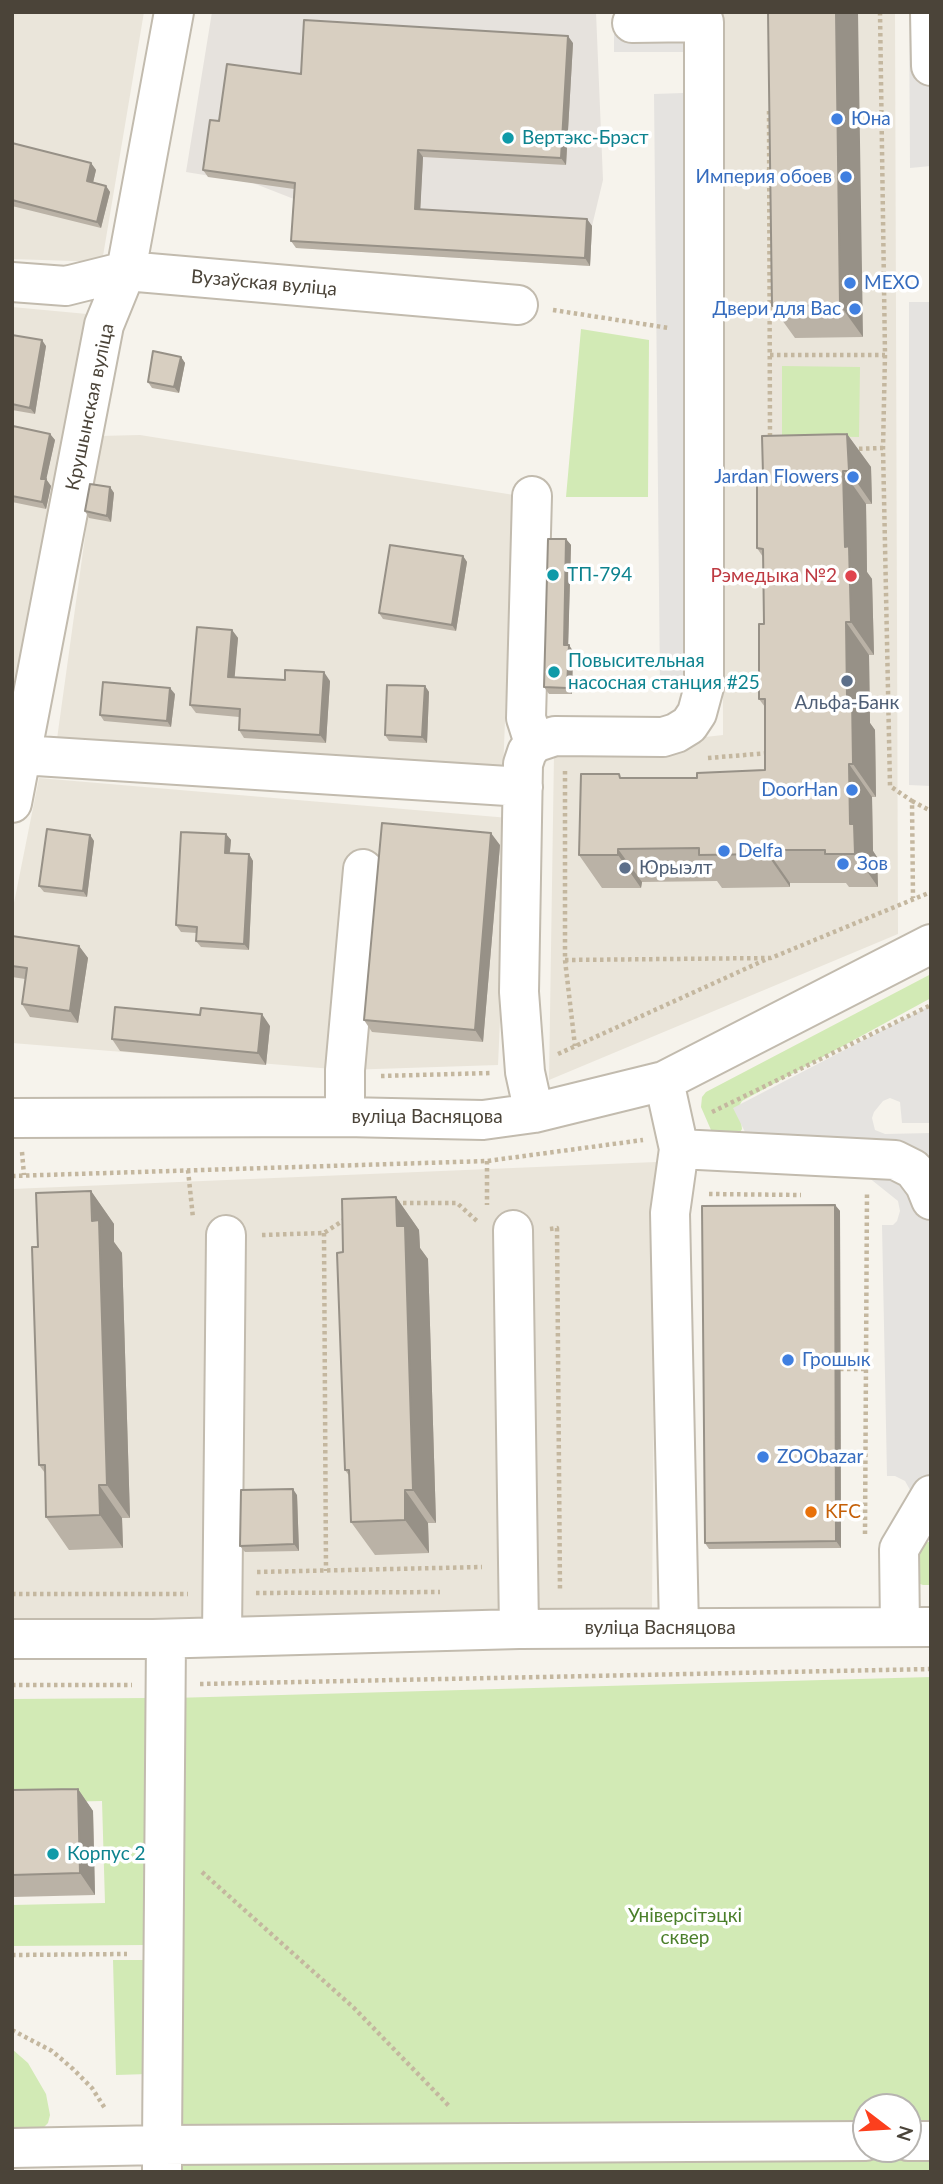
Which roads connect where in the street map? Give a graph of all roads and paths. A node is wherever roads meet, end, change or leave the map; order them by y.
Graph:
1 (174, 12) edge
2 (880, 12) edge
3 (930, 12) edge
4 (632, 23) dead end
5 (931, 66) edge
6 (769, 147) edge
7 (780, 147) edge
8 (782, 265) edge
9 (770, 266) edge
10 (126, 271) junction
11 (12, 282) edge
12 (518, 305) joint
13 (704, 333) junction
14 (770, 355) dead end
15 (884, 355) junction
16 (883, 448) junction
17 (845, 449) edge
18 (532, 496) dead end
19 (534, 743) junction
20 (771, 752) edge
21 (21, 755) junction
22 (773, 765) edge
23 (523, 787) junction
24 (912, 801) junction
25 (12, 803) edge
26 (931, 811) edge
27 (363, 869) dead end
28 (913, 898) dead end
29 (931, 944) edge
30 (771, 958) dead end
31 (565, 960) dead end
32 (931, 1005) edge
33 (575, 1046) junction
34 (525, 1072) junction
35 (345, 1077) junction
36 (664, 1082) junction
37 (534, 1113) junction
38 (345, 1117) junction
39 (12, 1118) edge
40 (677, 1140) junction
41 (871, 1159) junction
42 (487, 1161) junction
43 (188, 1170) junction
44 (12, 1176) edge
45 (931, 1199) edge
46 (395, 1203) edge
47 (356, 1212) edge
48 (501, 1231) junction
49 (324, 1233) junction
50 (226, 1235) junction
51 (840, 1369) dead end
52 (866, 1369) junction
53 (931, 1495) edge
54 (865, 1535) dead end
55 (494, 1567) dead end
56 (326, 1571) junction
57 (222, 1573) junction
58 (559, 1591) dead end
59 (12, 1594) edge
60 (152, 1594) dead end
61 (916, 1627) edge
62 (679, 1628) junction
63 (519, 1629) junction
64 (222, 1636) junction
65 (12, 1639) edge
66 (166, 1639) junction
67 (931, 1670) edge
68 (12, 1685) edge
69 (166, 1685) junction
70 (164, 1846) junction
71 (162, 1954) junction
72 (12, 1955) edge
73 (12, 2030) edge
74 (852, 2142) edge
75 (12, 2148) edge
76 (152, 2154) edge
77 (485, 2157) edge

1 - 10 street, Крушынская вуліца
2 - 15 path
3 - 5 street
4 - 13 street
6 - 7 path
8 - 9 path
10 - 11 street, Вузаўская вуліца
10 - 12 street, Вузаўская вуліца
10 - 21 street, Крушынская вуліца
12 - 13 path
13 - 19 street
14 - 15 path
15 - 16 path
16 - 17 path
16 - 24 path
18 - 19 street
19 - 23 street
20 - 22 path
21 - 23 street
21 - 25 street, Крушынская вуліца
23 - 34 street
24 - 26 path
24 - 28 path
27 - 35 street
29 - 36 street, вуліца Васняцова
30 - 33 path
31 - 33 path
32 - 40 path
33 - 34 path
34 - 35 path
34 - 37 street
35 - 38 street
36 - 37 street, вуліца Васняцова
36 - 40 street
37 - 38 street, вуліца Васняцова
38 - 39 street, вуліца Васняцова
40 - 41 street
40 - 42 path
40 - 62 street
41 - 45 street
41 - 52 path
42 - 43 path
42 - 48 path
43 - 44 path
43 - 50 path
46 - 48 path
47 - 49 path
48 - 58 path
48 - 63 street
49 - 50 path
49 - 56 path
50 - 57 street
51 - 52 path
52 - 54 path
53 - 61 street
55 - 56 path
56 - 57 path
57 - 64 street
59 - 60 path
61 - 62 street, вуліца Васняцова
62 - 63 street, вуліца Васняцова
63 - 64 street, вуліца Васняцова
64 - 66 street, вуліца Васняцова
65 - 66 street, вуліца Васняцова
66 - 69 street
67 - 69 path
68 - 69 path
69 - 70 street
70 - 71 street
70 - 77 path
71 - 72 path
71 - 76 street
73 - 76 path
74 - 77 street
75 - 76 street
76 - 77 street

